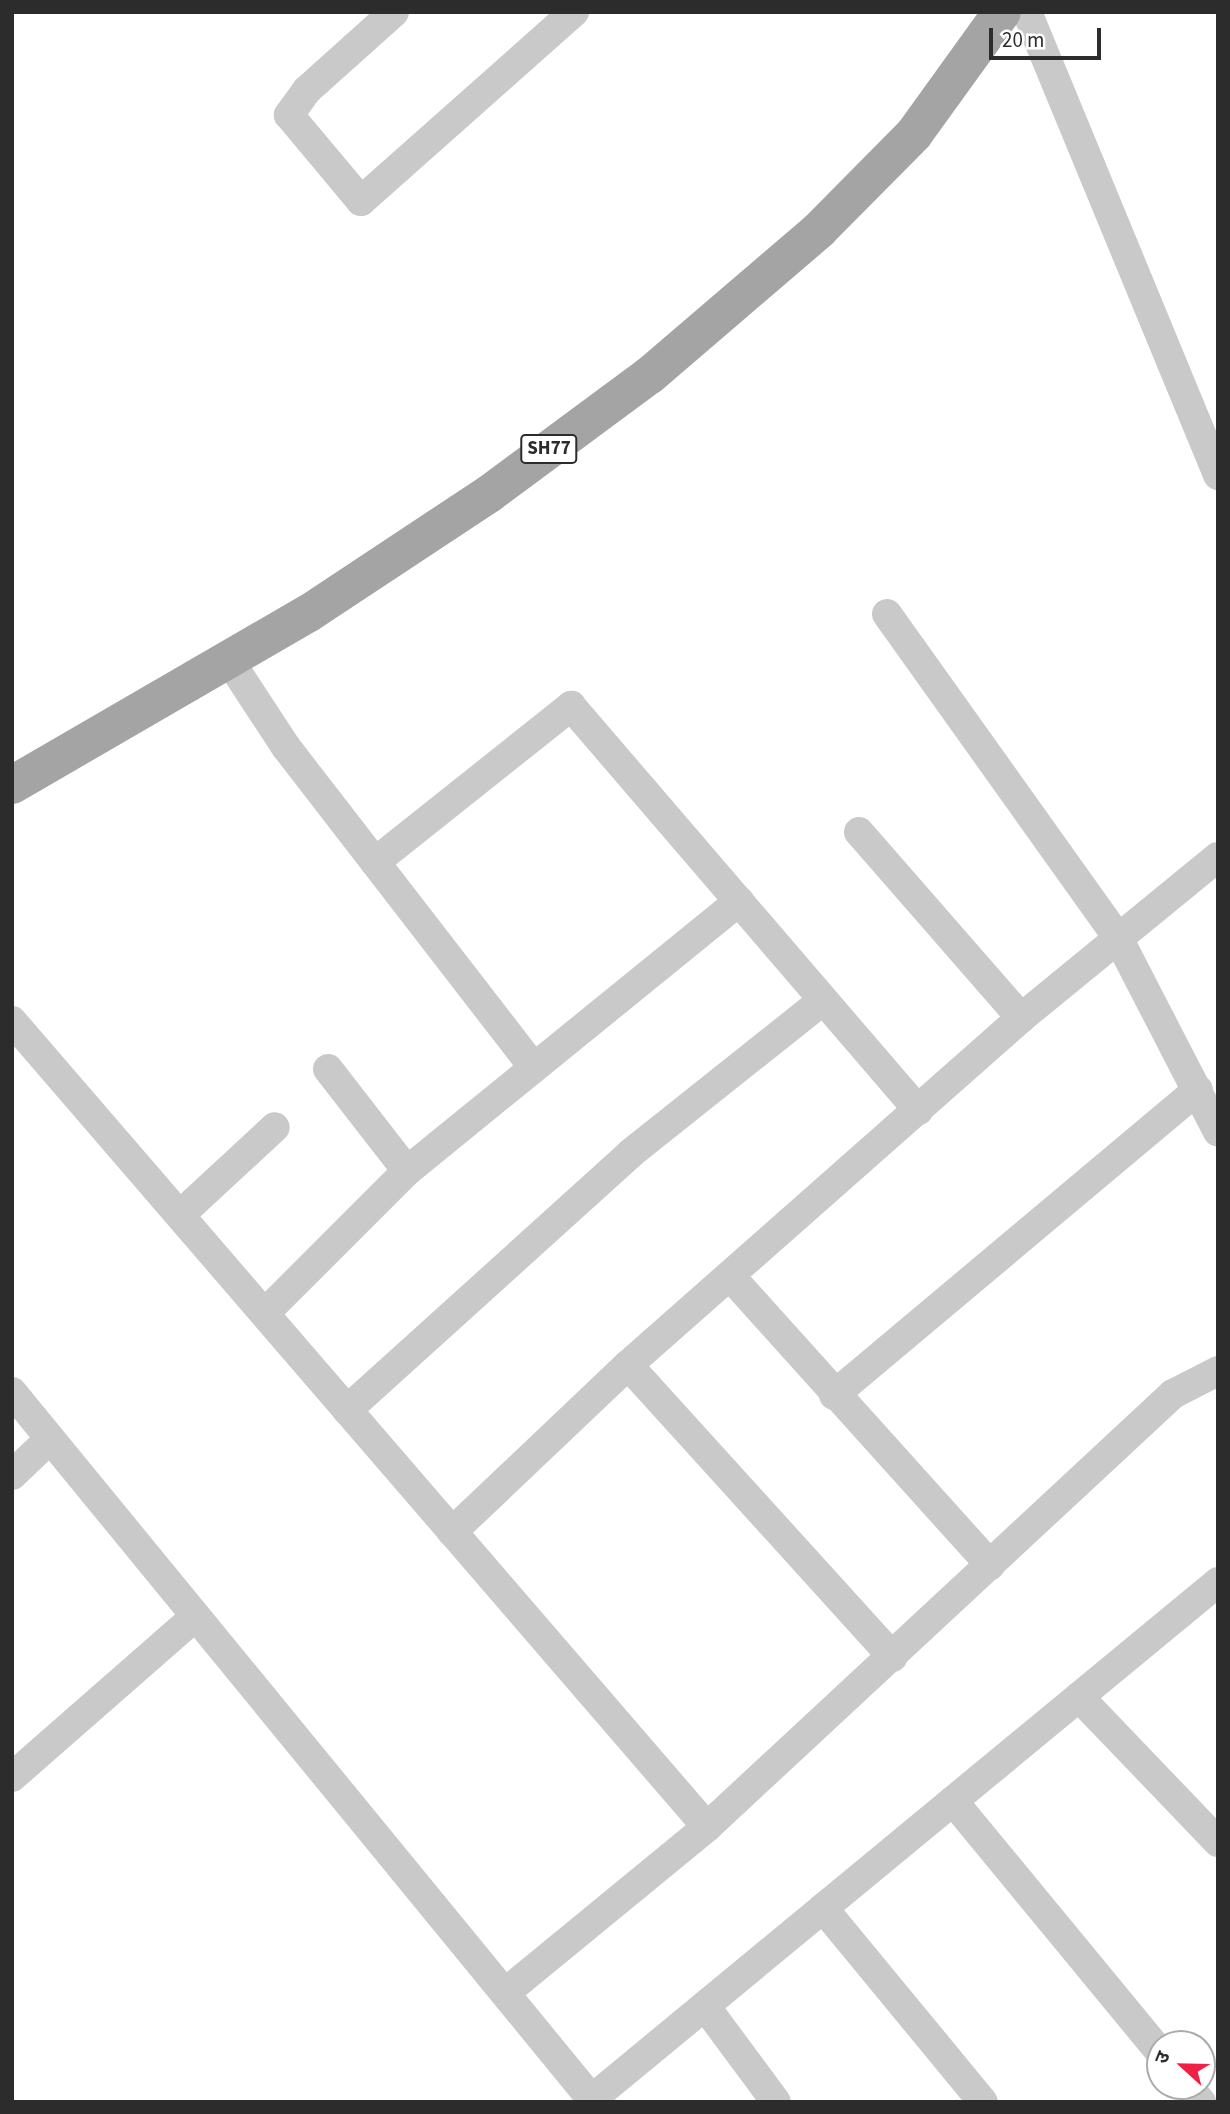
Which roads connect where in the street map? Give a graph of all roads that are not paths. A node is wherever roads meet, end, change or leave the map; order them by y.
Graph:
1 (394, 12) edge
2 (574, 12) edge
3 (1002, 12) edge
4 (1027, 12) edge
5 (1218, 475) edge
6 (887, 614) dead end
7 (229, 660) junction
8 (12, 785) edge
9 (859, 832) dead end
10 (1218, 858) edge
11 (375, 862) junction
12 (739, 901) junction
13 (1117, 936) junction
14 (822, 1001) junction
15 (1021, 1018) junction
16 (12, 1021) edge
17 (532, 1065) junction
18 (328, 1069) dead end
19 (1198, 1090) junction
20 (918, 1110) junction
21 (275, 1127) dead end
22 (1218, 1132) edge
23 (407, 1171) junction
24 (180, 1215) junction
25 (730, 1276) junction
26 (265, 1314) junction
27 (628, 1365) junction
28 (1218, 1371) edge
29 (12, 1392) edge
30 (834, 1395) junction
31 (347, 1410) junction
32 (50, 1438) junction
33 (12, 1475) edge
34 (452, 1532) junction
35 (990, 1565) junction
36 (1218, 1582) edge
37 (196, 1616) junction
38 (893, 1657) junction
39 (1079, 1697) junction
40 (12, 1777) edge
41 (953, 1801) junction
42 (707, 1827) junction
43 (1218, 1842) edge
44 (823, 1908) junction
45 (505, 1993) junction
46 (705, 2006) junction
47 (1146, 2035) edge
48 (593, 2100) edge
49 (776, 2102) edge
50 (983, 2102) edge

1 - 2 street
3 - 7 main road, SH77
4 - 5 street
6 - 13 street
7 - 8 main road, SH77
7 - 11 street
9 - 15 street
10 - 13 street
11 - 12 street
11 - 17 street
12 - 14 street
12 - 17 street
13 - 15 street
13 - 19 street
14 - 20 street
14 - 31 street
15 - 20 street
16 - 24 street
17 - 23 street
18 - 23 street
19 - 22 street
19 - 30 street
20 - 25 street
21 - 24 street
23 - 26 street
24 - 26 street
25 - 27 street
25 - 30 street
26 - 31 street
27 - 34 street
27 - 38 street
28 - 35 street
29 - 32 street
30 - 35 street
31 - 34 street
32 - 33 street
32 - 37 street
34 - 42 street
35 - 38 street
36 - 39 street
37 - 40 street
37 - 45 street
38 - 42 street
39 - 41 street
39 - 43 street
41 - 44 street
41 - 47 street
42 - 45 street
44 - 46 street
44 - 50 street
45 - 48 street
46 - 48 street
46 - 49 street

